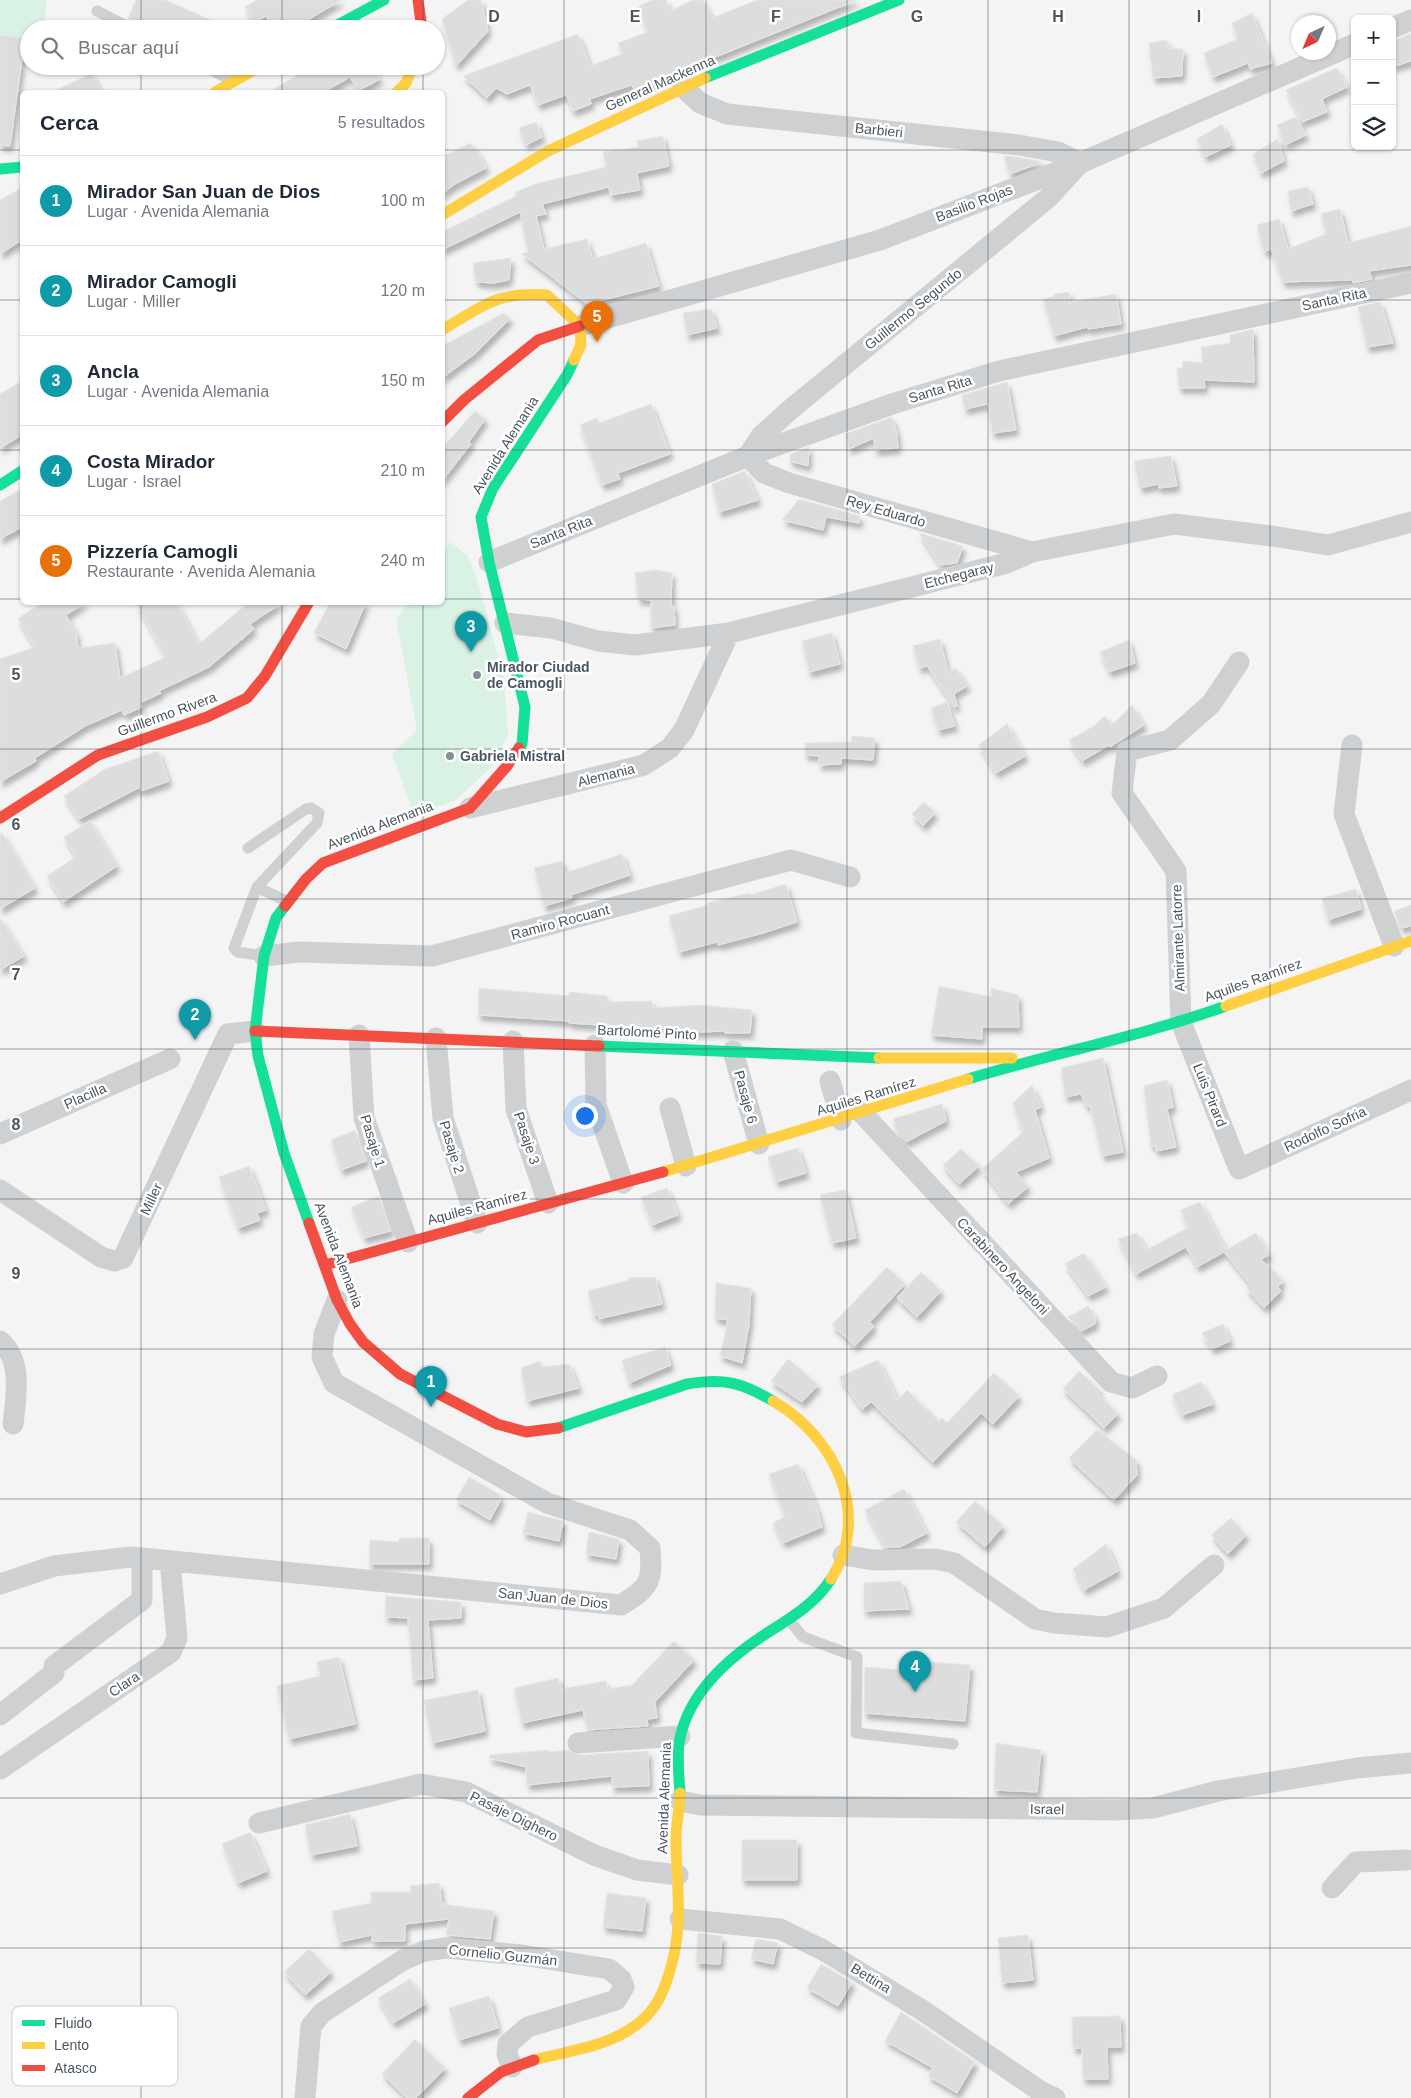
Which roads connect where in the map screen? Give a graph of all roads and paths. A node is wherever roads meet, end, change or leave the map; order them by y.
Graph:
1 (384, 0) edge
2 (899, 0) edge
3 (421, 1) edge
4 (97, 11) dead end
5 (114, 20) edge
6 (347, 20) edge
7 (422, 20) edge
8 (1411, 20) edge
9 (1396, 26) edge
10 (1351, 46) edge
11 (221, 75) edge
12 (244, 75) edge
13 (409, 75) edge
14 (233, 81) junction
15 (683, 87) junction
16 (217, 90) edge
17 (400, 90) edge
18 (1080, 163) junction
19 (20, 167) edge
20 (0, 169) edge
21 (445, 213) edge
22 (1411, 283) edge
23 (580, 326) junction
24 (445, 328) edge
25 (445, 419) edge
26 (748, 456) junction
27 (20, 472) edge
28 (0, 485) edge
29 (1411, 522) edge
30 (1032, 552) junction
31 (489, 562) junction
32 (308, 605) edge
33 (505, 623) junction
34 (729, 633) junction
35 (1239, 662) dead end
36 (1352, 745) dead end
37 (470, 808) junction
38 (0, 818) edge
39 (248, 848) dead end
40 (850, 877) dead end
41 (257, 887) junction
42 (288, 902) junction
43 (1403, 943) edge
44 (264, 956) junction
45 (1180, 1022) junction
46 (255, 1031) junction
47 (359, 1035) junction
48 (436, 1038) junction
49 (513, 1041) junction
50 (595, 1044) junction
51 (733, 1051) junction
52 (1038, 1058) junction
53 (170, 1059) dead end
54 (830, 1080) dead end
55 (1411, 1090) edge
56 (670, 1108) dead end
57 (862, 1113) junction
58 (841, 1120) junction
59 (0, 1134) edge
60 (759, 1144) junction
61 (686, 1166) junction
62 (1239, 1169) joint
63 (623, 1183) junction
64 (0, 1190) edge
65 (548, 1203) junction
66 (477, 1223) junction
67 (408, 1242) junction
68 (325, 1265) junction
69 (338, 1300) junction
70 (0, 1341) edge
71 (1157, 1376) dead end
72 (13, 1424) dead end
73 (843, 1555) junction
74 (142, 1558) junction
75 (170, 1561) junction
76 (1214, 1565) dead end
77 (0, 1584) edge
78 (788, 1620) junction
79 (0, 1715) edge
80 (680, 1736) junction
81 (578, 1743) dead end
82 (953, 1744) dead end
83 (1411, 1763) edge
84 (0, 1769) edge
85 (680, 1801) junction
86 (259, 1823) dead end
87 (1410, 1861) edge
88 (678, 1875) junction
89 (1332, 1888) dead end
90 (680, 1919) junction
91 (512, 2067) junction
92 (1047, 2095) edge
93 (304, 2098) edge
94 (468, 2098) edge

1 - 6 street
2 - 15 street, General Mackenna
3 - 7 street
4 - 5 lane
8 - 9 street
10 - 18 street, Basilio Rojas
11 - 14 lane
12 - 14 street
13 - 17 street
14 - 16 street
15 - 18 street, Barbieri
15 - 21 street, General Mackenna
18 - 23 street, Basilio Rojas
18 - 26 street, Guillermo Segundo
19 - 20 street
22 - 26 street, Santa Rita
23 - 24 street
23 - 25 street
23 - 31 street, Avenida Alemania
26 - 30 street, Rey Eduardo
26 - 31 street, Santa Rita
27 - 28 street
29 - 30 street, Etchegaray
30 - 34 street, Etchegaray
31 - 33 street, Avenida Alemania
32 - 38 street, Guillermo Rivera
33 - 34 street, Etchegaray
33 - 37 street, Avenida Alemania
34 - 37 street, Alemania
35 - 45 street, Almirante Latorre
36 - 43 street
37 - 42 street, Avenida Alemania
39 - 41 lane
40 - 44 street, Ramiro Rocuant
41 - 42 lane
41 - 44 lane
42 - 44 street, Avenida Alemania
43 - 45 street, Aquiles Ramírez
44 - 46 street, Avenida Alemania
45 - 52 street, Aquiles Ramírez
45 - 62 street, Luis Pirard
46 - 47 street, Bartolomé Pinto
46 - 64 street, Miller
46 - 68 street, Avenida Alemania
47 - 48 street, Bartolomé Pinto
47 - 67 street, Pasaje 1
48 - 49 street, Bartolomé Pinto
48 - 66 street, Pasaje 2
49 - 50 street, Bartolomé Pinto
49 - 65 street, Pasaje 3
50 - 51 street, Bartolomé Pinto
50 - 63 street
51 - 52 street, Bartolomé Pinto
51 - 60 street, Pasaje 6
52 - 57 street, Aquiles Ramírez
53 - 59 street, Placilla
54 - 58 street
55 - 62 street, Rodolfo Sofria
56 - 61 street
57 - 58 street, Aquiles Ramírez
57 - 71 street, Carabinero Angeloni
58 - 60 street, Aquiles Ramírez
60 - 61 street, Aquiles Ramírez
61 - 63 street, Aquiles Ramírez
63 - 65 street, Aquiles Ramírez
65 - 66 street, Aquiles Ramírez
66 - 67 street, Aquiles Ramírez
67 - 68 street, Aquiles Ramírez
68 - 69 street, Avenida Alemania
69 - 73 street, Avenida Alemania
69 - 75 street, San Juan de Dios
70 - 72 street
73 - 76 street
73 - 78 street, Avenida Alemania
74 - 75 street, San Juan de Dios
74 - 77 street, San Juan de Dios
74 - 79 street
75 - 84 street, Clara
78 - 80 street, Avenida Alemania
78 - 82 lane
80 - 81 street
80 - 85 street, Avenida Alemania
83 - 85 street, Israel
85 - 88 street, Avenida Alemania
86 - 88 street, Pasaje Dighero
87 - 89 street
88 - 90 street, Avenida Alemania
90 - 91 street, Avenida Alemania
90 - 92 street, Bettina
91 - 93 street, Cornelio Guzmán
91 - 94 street, Avenida Alemania

